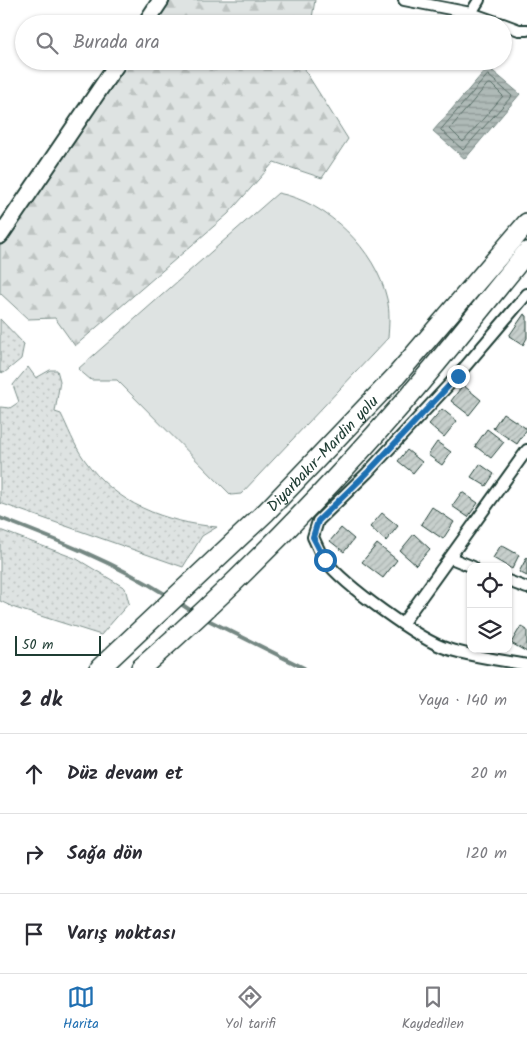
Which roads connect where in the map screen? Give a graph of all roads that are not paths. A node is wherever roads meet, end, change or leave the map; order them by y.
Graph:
1 (161, 0) edge
2 (404, 0) edge
3 (479, 0) edge
4 (471, 13) junction
5 (151, 15) edge
6 (477, 15) edge
7 (512, 28) edge
8 (527, 30) edge
9 (113, 70) edge
10 (527, 223) edge
11 (0, 236) edge
12 (527, 252) edge
13 (527, 294) edge
14 (527, 450) edge
15 (451, 558) junction
16 (467, 565) edge
17 (512, 582) edge
18 (527, 588) edge
19 (402, 624) junction
20 (527, 665) edge
21 (100, 668) edge
22 (141, 668) edge

1 - 5 street
2 - 4 street
3 - 4 street
4 - 6 street
7 - 8 street
9 - 11 street
10 - 21 highway, Diyarbakır-Mardin yolu
12 - 22 highway, Diyarbakır-Mardin yolu
13 - 19 street
14 - 15 street
15 - 16 street
15 - 19 street
17 - 18 street
19 - 20 street

